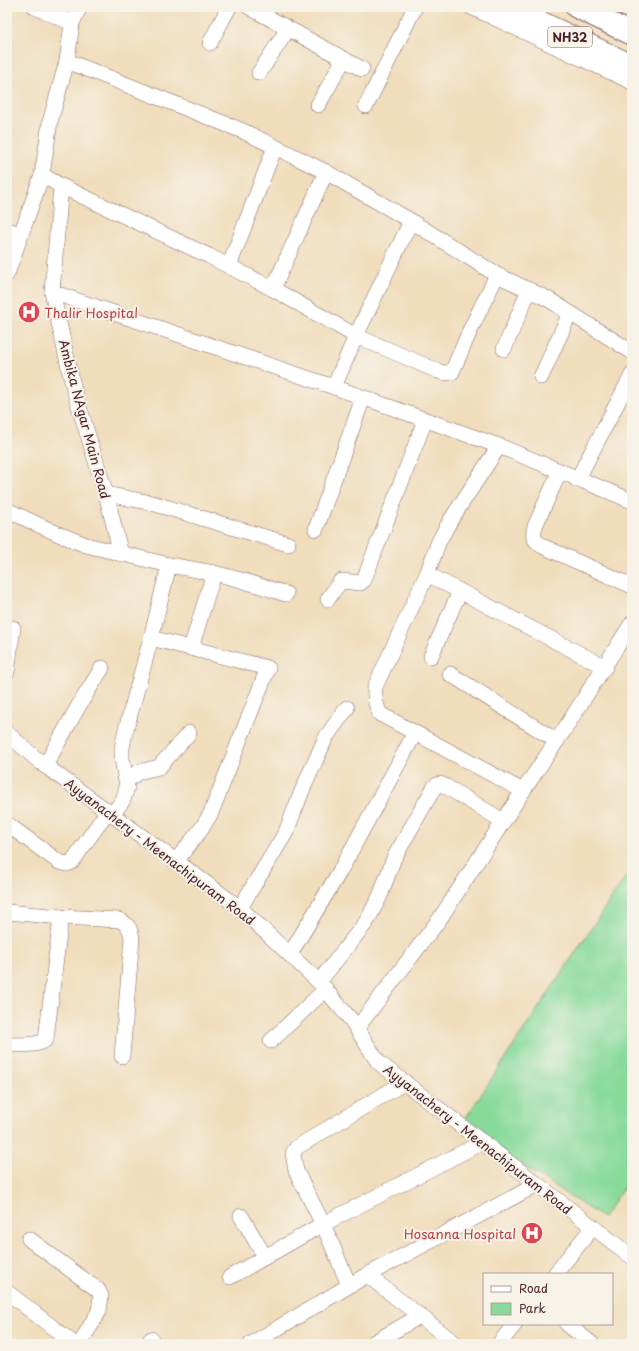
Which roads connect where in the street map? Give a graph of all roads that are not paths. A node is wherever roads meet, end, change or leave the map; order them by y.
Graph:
1 (35, 7) edge
2 (80, 7) edge
3 (229, 7) edge
4 (248, 7) edge
5 (415, 7) edge
6 (471, 7) edge
7 (508, 7) edge
8 (577, 7) edge
9 (72, 23) junction
10 (288, 29) junction
11 (630, 33) edge
12 (210, 43) dead end
13 (344, 59) junction
14 (67, 61) junction
15 (632, 66) edge
16 (362, 69) dead end
17 (259, 73) dead end
18 (632, 82) edge
19 (318, 105) dead end
20 (366, 106) dead end
21 (275, 147) junction
22 (326, 172) junction
23 (42, 175) junction
24 (60, 186) junction
25 (411, 221) junction
26 (14, 232) edge
27 (229, 266) junction
28 (7, 274) edge
29 (497, 275) junction
30 (273, 289) junction
31 (529, 290) junction
32 (52, 292) junction
33 (570, 313) junction
34 (356, 336) junction
35 (504, 348) dead end
36 (632, 352) edge
37 (632, 376) edge
38 (541, 377) dead end
39 (334, 387) junction
40 (363, 398) junction
41 (425, 420) junction
42 (499, 446) junction
43 (560, 471) junction
44 (577, 480) junction
45 (106, 494) junction
46 (630, 496) edge
47 (7, 510) edge
48 (316, 529) dead end
49 (288, 544) dead end
50 (121, 554) junction
51 (169, 565) junction
52 (214, 573) junction
53 (427, 574) junction
54 (632, 586) edge
55 (460, 591) junction
56 (286, 594) dead end
57 (328, 599) dead end
58 (632, 622) edge
59 (13, 628) dead end
60 (151, 638) junction
61 (191, 648) junction
62 (431, 656) dead end
63 (605, 667) junction
64 (102, 668) dead end
65 (7, 672) edge
66 (450, 674) dead end
67 (347, 708) dead end
68 (7, 733) edge
69 (189, 733) dead end
70 (415, 733) junction
71 (557, 741) junction
72 (45, 766) junction
73 (126, 781) junction
74 (523, 791) junction
75 (110, 814) junction
76 (503, 821) junction
77 (7, 824) edge
78 (176, 862) junction
79 (240, 908) junction
80 (7, 912) edge
81 (61, 917) junction
82 (290, 954) junction
83 (322, 986) junction
84 (357, 1028) junction
85 (271, 1041) dead end
86 (7, 1045) edge
87 (122, 1056) dead end
88 (405, 1082) junction
89 (483, 1142) junction
90 (538, 1184) junction
91 (241, 1216) dead end
92 (323, 1224) junction
93 (594, 1227) junction
94 (30, 1239) dead end
95 (265, 1257) junction
96 (632, 1257) edge
97 (556, 1273) edge
98 (366, 1275) junction
99 (230, 1277) dead end
100 (350, 1285) junction
101 (7, 1292) edge
102 (420, 1316) junction
103 (514, 1325) edge
104 (568, 1325) edge
105 (74, 1344) edge
106 (80, 1344) edge
107 (252, 1344) edge
108 (371, 1344) edge
109 (456, 1344) edge
110 (499, 1344) edge
111 (592, 1344) edge

1 - 9 street
2 - 9 street
3 - 12 street
4 - 10 street
5 - 20 street
6 - 18 street
7 - 15 highway, NH32
8 - 11 highway, NH32
9 - 14 street
10 - 13 street
10 - 17 street
13 - 16 street
13 - 19 street
14 - 21 street
14 - 23 street
21 - 22 street
21 - 27 street
22 - 25 street
22 - 30 street
23 - 24 street
23 - 26 street
24 - 27 street
24 - 32 street, Ambika NAgar Main Road
25 - 29 street
25 - 34 street
26 - 28 street
27 - 30 street
29 - 31 street
29 - 34 street
30 - 34 street
31 - 33 street
31 - 35 street
32 - 39 street
32 - 45 street, Ambika NAgar Main Road
33 - 36 street
33 - 38 street
34 - 39 street
37 - 44 street
39 - 40 street
40 - 41 street
40 - 48 street
41 - 42 street
41 - 57 street
42 - 43 street
42 - 53 street
43 - 44 street
43 - 54 street
44 - 46 street
45 - 49 street
45 - 50 street, Ambika NAgar Main Road
47 - 50 street
50 - 51 street
51 - 52 street
51 - 60 street
52 - 56 street
52 - 61 street
53 - 55 street
53 - 70 street
55 - 62 street
55 - 63 street
58 - 63 street
59 - 65 street
60 - 61 street
60 - 73 street
61 - 78 street
63 - 71 street
64 - 72 street
66 - 71 street
67 - 79 street
68 - 72 street, Ayyanachery - Meenachipuram Road
69 - 73 street
70 - 74 street
70 - 82 street
71 - 74 street
72 - 75 street, Ayyanachery - Meenachipuram Road
73 - 75 street
74 - 76 street
75 - 77 street
75 - 78 street, Ayyanachery - Meenachipuram Road
76 - 83 street
76 - 84 street
78 - 79 street, Ayyanachery - Meenachipuram Road
79 - 82 street, Ayyanachery - Meenachipuram Road
80 - 81 street
81 - 86 street
81 - 87 street
82 - 83 street, Ayyanachery - Meenachipuram Road
83 - 84 street, Ayyanachery - Meenachipuram Road
83 - 85 street
84 - 88 street, Ayyanachery - Meenachipuram Road
88 - 89 street, Ayyanachery - Meenachipuram Road
88 - 92 street
89 - 90 street, Ayyanachery - Meenachipuram Road
89 - 92 street
90 - 93 street, Ayyanachery - Meenachipuram Road
90 - 98 street
91 - 95 street
92 - 95 street
92 - 100 street
93 - 96 street, Ayyanachery - Meenachipuram Road
93 - 97 street
94 - 106 street
95 - 99 street
98 - 100 street
98 - 102 street
100 - 107 street
101 - 105 street
102 - 108 street
102 - 109 street
103 - 110 street
104 - 111 street

